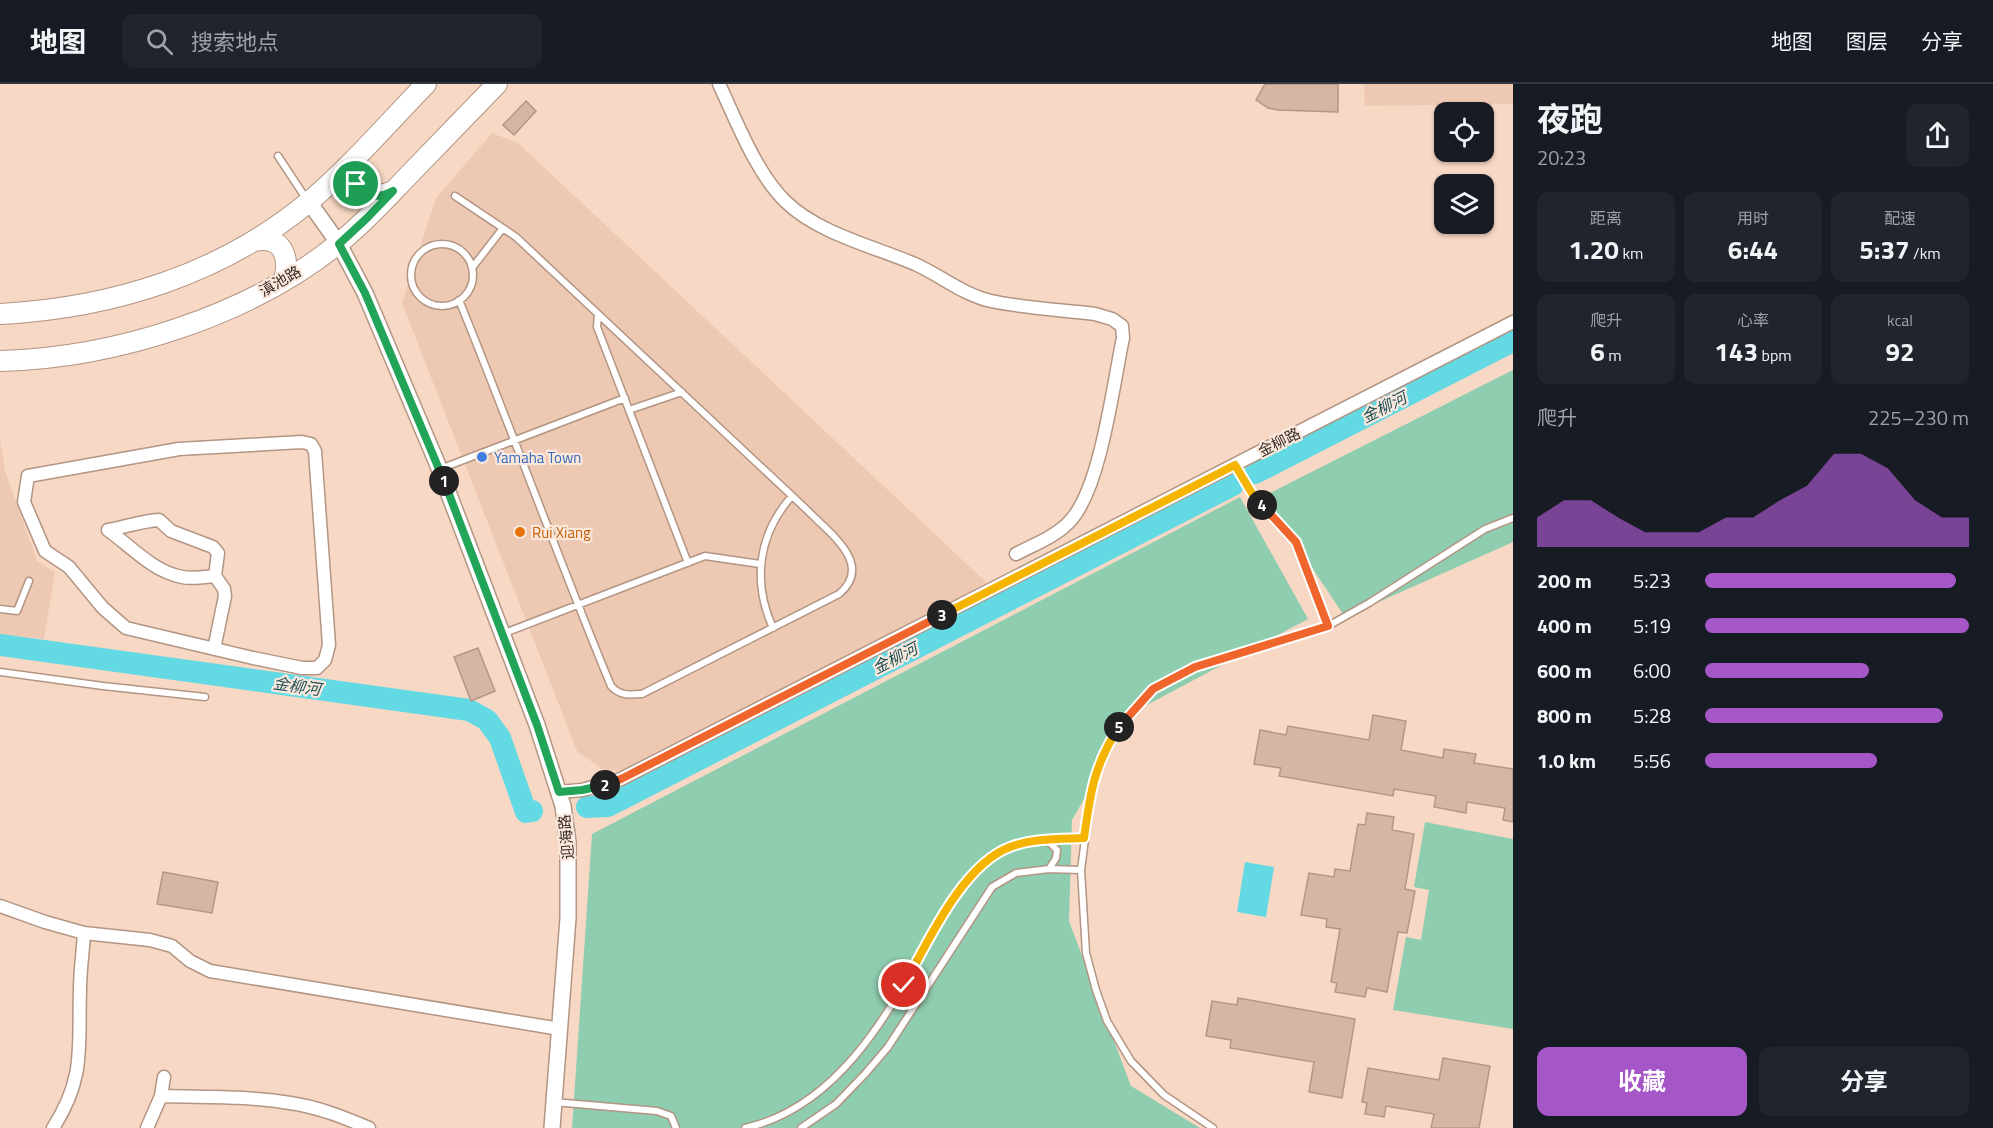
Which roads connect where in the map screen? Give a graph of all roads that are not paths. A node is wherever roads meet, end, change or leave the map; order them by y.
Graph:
1 (426, 84) edge
2 (497, 84) edge
3 (718, 84) edge
4 (278, 156) dead end
5 (357, 157) junction
6 (393, 191) junction
7 (455, 196) dead end
8 (309, 202) junction
9 (503, 228) junction
10 (254, 241) junction
11 (339, 244) junction
12 (472, 268) junction
13 (284, 280) junction
14 (459, 300) junction
15 (0, 314) edge
16 (598, 314) junction
17 (1513, 322) edge
18 (0, 361) edge
19 (682, 392) junction
20 (625, 398) junction
21 (629, 410) junction
22 (516, 440) junction
23 (1235, 465) junction
24 (439, 469) junction
25 (792, 496) junction
26 (1513, 518) edge
27 (1016, 554) dead end
28 (688, 562) junction
29 (760, 564) junction
30 (215, 576) junction
31 (29, 581) dead end
32 (577, 605) junction
33 (0, 609) edge
34 (1328, 626) junction
35 (773, 628) junction
36 (502, 634) junction
37 (214, 649) junction
38 (0, 672) edge
39 (205, 697) dead end
40 (559, 792) junction
41 (1084, 838) junction
42 (1046, 839) junction
43 (1048, 869) junction
44 (1081, 870) junction
45 (0, 906) edge
46 (84, 933) junction
47 (560, 1029) junction
48 (164, 1077) dead end
49 (161, 1096) junction
50 (554, 1102) junction
51 (53, 1128) edge
52 (147, 1128) edge
53 (369, 1128) edge
54 (552, 1128) edge
55 (676, 1128) edge
56 (746, 1128) edge
57 (801, 1128) edge
58 (1213, 1128) edge

1 - 5 main road
2 - 6 main road, 滇池路
3 - 27 street
4 - 8 lane
5 - 6 main road
5 - 8 main road
6 - 11 main road, 滇池路
7 - 9 lane
8 - 10 main road
8 - 11 street, 迎海路
9 - 12 lane
9 - 16 lane
10 - 13 main road
10 - 15 main road
11 - 13 main road, 滇池路
11 - 24 street, 迎海路
12 - 14 lane
12 - 14 lane
13 - 18 main road, 滇池路
14 - 22 lane
16 - 19 lane
16 - 20 lane
17 - 23 street, 金柳路
19 - 21 lane
19 - 25 lane
20 - 21 lane
20 - 22 lane
21 - 28 lane
22 - 24 lane
22 - 32 lane
23 - 34 lane
23 - 40 street, 金柳路
24 - 36 street, 迎海路
25 - 29 lane
25 - 35 lane
26 - 34 lane
28 - 29 lane
28 - 32 lane
29 - 35 lane
30 - 30 street
30 - 37 street
31 - 33 lane
32 - 35 lane
32 - 36 lane
34 - 41 lane
36 - 40 street, 迎海路
37 - 37 street
38 - 39 lane
40 - 47 street, 迎海路
41 - 42 lane
41 - 44 lane
42 - 43 lane
42 - 56 lane
43 - 44 lane
43 - 57 lane
44 - 58 lane
45 - 46 street
46 - 47 street
46 - 51 street
47 - 50 street, 迎海路
48 - 49 street
49 - 52 street
49 - 53 street
50 - 54 street, 迎海路
50 - 55 lane

